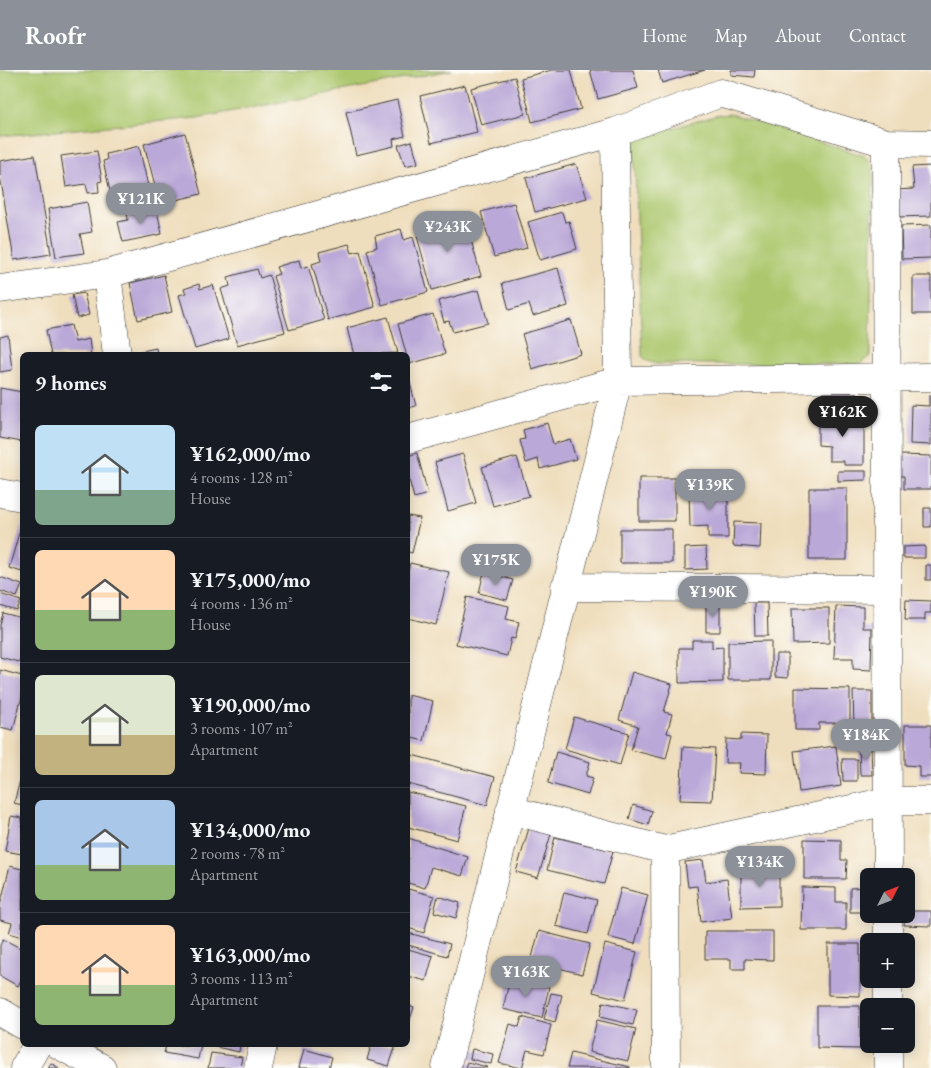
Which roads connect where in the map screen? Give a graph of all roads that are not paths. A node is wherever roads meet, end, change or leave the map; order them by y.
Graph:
1 (615, 132) junction
2 (886, 143) junction
3 (931, 144) edge
4 (107, 274) junction
5 (0, 289) edge
6 (116, 352) edge
7 (886, 376) junction
8 (931, 377) edge
9 (618, 381) junction
10 (410, 438) edge
11 (565, 587) junction
12 (886, 589) junction
13 (888, 801) junction
14 (931, 801) edge
15 (510, 810) junction
16 (665, 850) junction
17 (888, 868) edge
18 (0, 1012) edge
19 (20, 1024) edge
20 (36, 1047) edge
21 (63, 1047) edge
22 (263, 1047) edge
23 (888, 1053) edge
24 (24, 1068) edge
25 (102, 1068) edge
26 (258, 1068) edge
27 (446, 1068) edge
28 (666, 1068) edge
29 (888, 1068) edge

1 - 2 street
1 - 4 street
1 - 9 street
2 - 3 street
2 - 7 street
4 - 5 street
4 - 6 street
7 - 8 street
7 - 9 street
7 - 12 street
9 - 10 street
9 - 11 street
11 - 12 street
11 - 15 street
12 - 13 street
13 - 14 street
13 - 16 street
13 - 17 street
15 - 16 street
15 - 27 street
16 - 28 street
18 - 19 street
20 - 24 street
21 - 25 street
22 - 26 street
23 - 29 street

